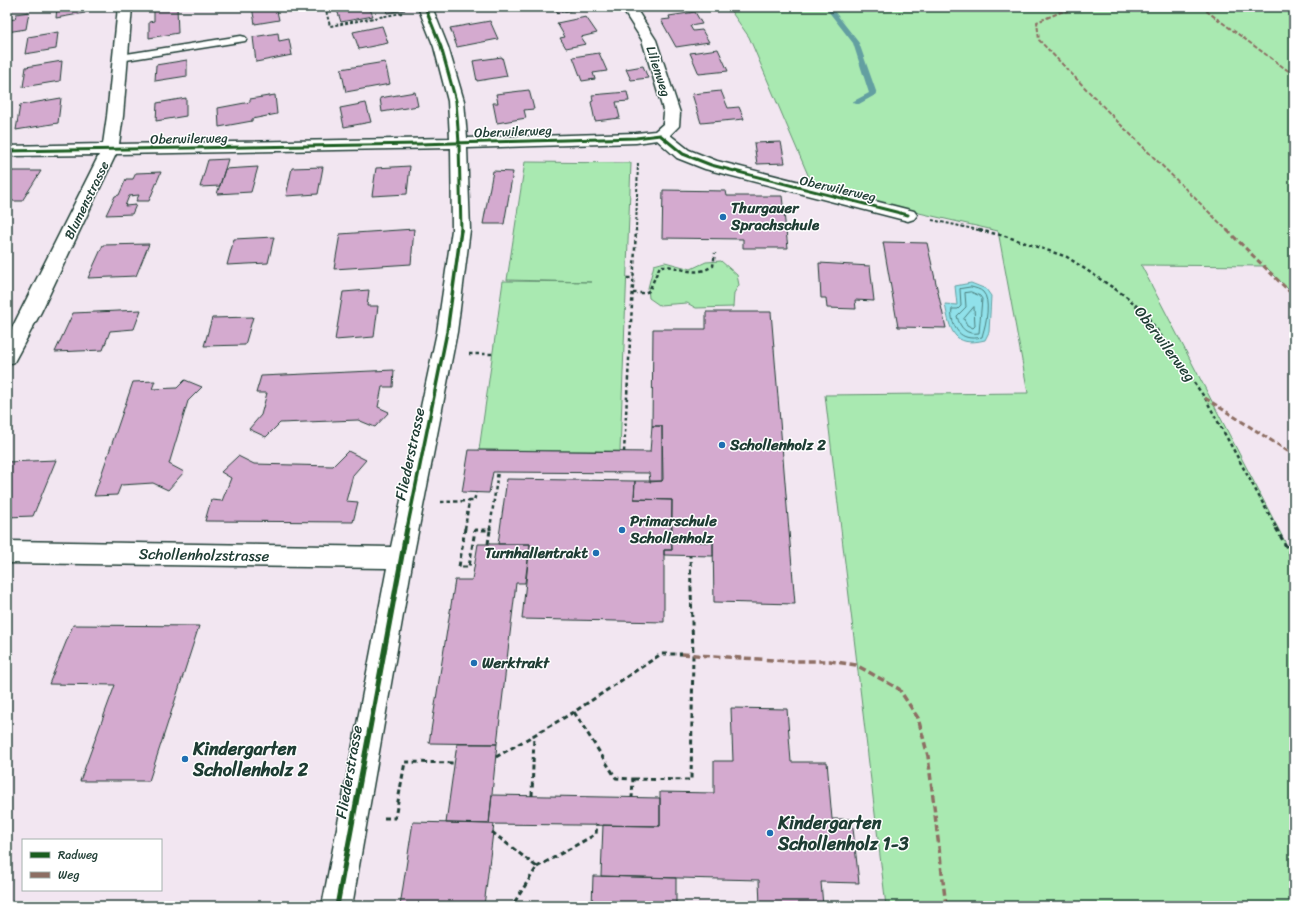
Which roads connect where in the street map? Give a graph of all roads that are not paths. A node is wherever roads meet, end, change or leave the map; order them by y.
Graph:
1 (125, 7) edge
2 (628, 7) edge
3 (426, 8) edge
4 (241, 39) dead end
5 (120, 58) junction
6 (660, 135) junction
7 (459, 143) junction
8 (110, 150) junction
9 (7, 151) edge
10 (908, 214) road end
11 (7, 357) edge
12 (7, 552) edge
13 (400, 558) junction
14 (337, 906) edge

1 - 5 street, Blumenstrasse
2 - 6 street, Lilienweg
3 - 7 street, Fliederstrasse
4 - 5 lane
5 - 8 street, Blumenstrasse
6 - 7 street, Oberwilerweg
6 - 10 street, Oberwilerweg
7 - 8 street, Oberwilerweg
7 - 13 street, Fliederstrasse
8 - 9 street, Oberwilerweg
8 - 11 street, Blumenstrasse
12 - 13 street, Schollenholzstrasse
13 - 14 street, Fliederstrasse

